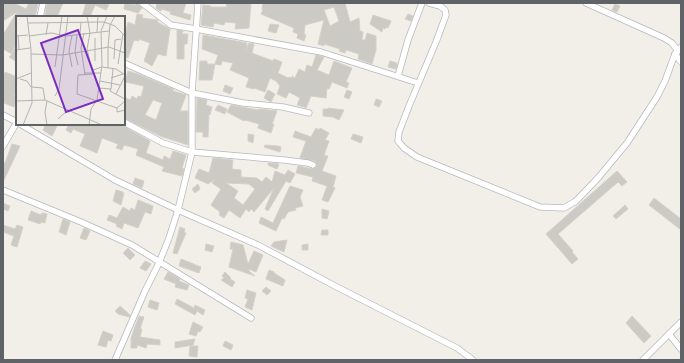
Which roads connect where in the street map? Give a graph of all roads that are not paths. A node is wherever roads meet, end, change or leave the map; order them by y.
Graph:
1 (43, 3) edge
2 (142, 3) edge
3 (198, 3) edge
4 (422, 3) edge
5 (429, 3) edge
6 (586, 3) edge
7 (40, 16) edge
8 (196, 28) junction
9 (678, 51) edge
10 (681, 62) edge
11 (125, 63) edge
12 (398, 76) junction
13 (418, 83) junction
14 (192, 93) junction
15 (309, 113) dead end
16 (3, 115) edge
17 (16, 122) edge
18 (125, 123) edge
19 (16, 124) edge
20 (22, 125) edge
21 (3, 146) edge
22 (192, 152) junction
23 (313, 165) dead end
24 (3, 190) edge
25 (178, 210) junction
26 (159, 263) junction
27 (251, 318) dead end
28 (681, 322) edge
29 (669, 334) junction
30 (681, 349) edge
31 (115, 360) edge
32 (473, 360) edge
33 (643, 360) edge

1 - 7 street
2 - 8 street
3 - 8 street
4 - 12 street
5 - 13 street
6 - 9 street
8 - 12 street
8 - 14 street
9 - 10 street
9 - 13 street
11 - 14 street
12 - 13 street
14 - 15 street
14 - 22 street
16 - 17 street
18 - 22 street
19 - 21 street
20 - 25 street
22 - 23 street
22 - 25 street
24 - 26 street
25 - 26 street
25 - 32 street
26 - 27 street
26 - 31 street
28 - 29 street
29 - 30 street
29 - 33 street

